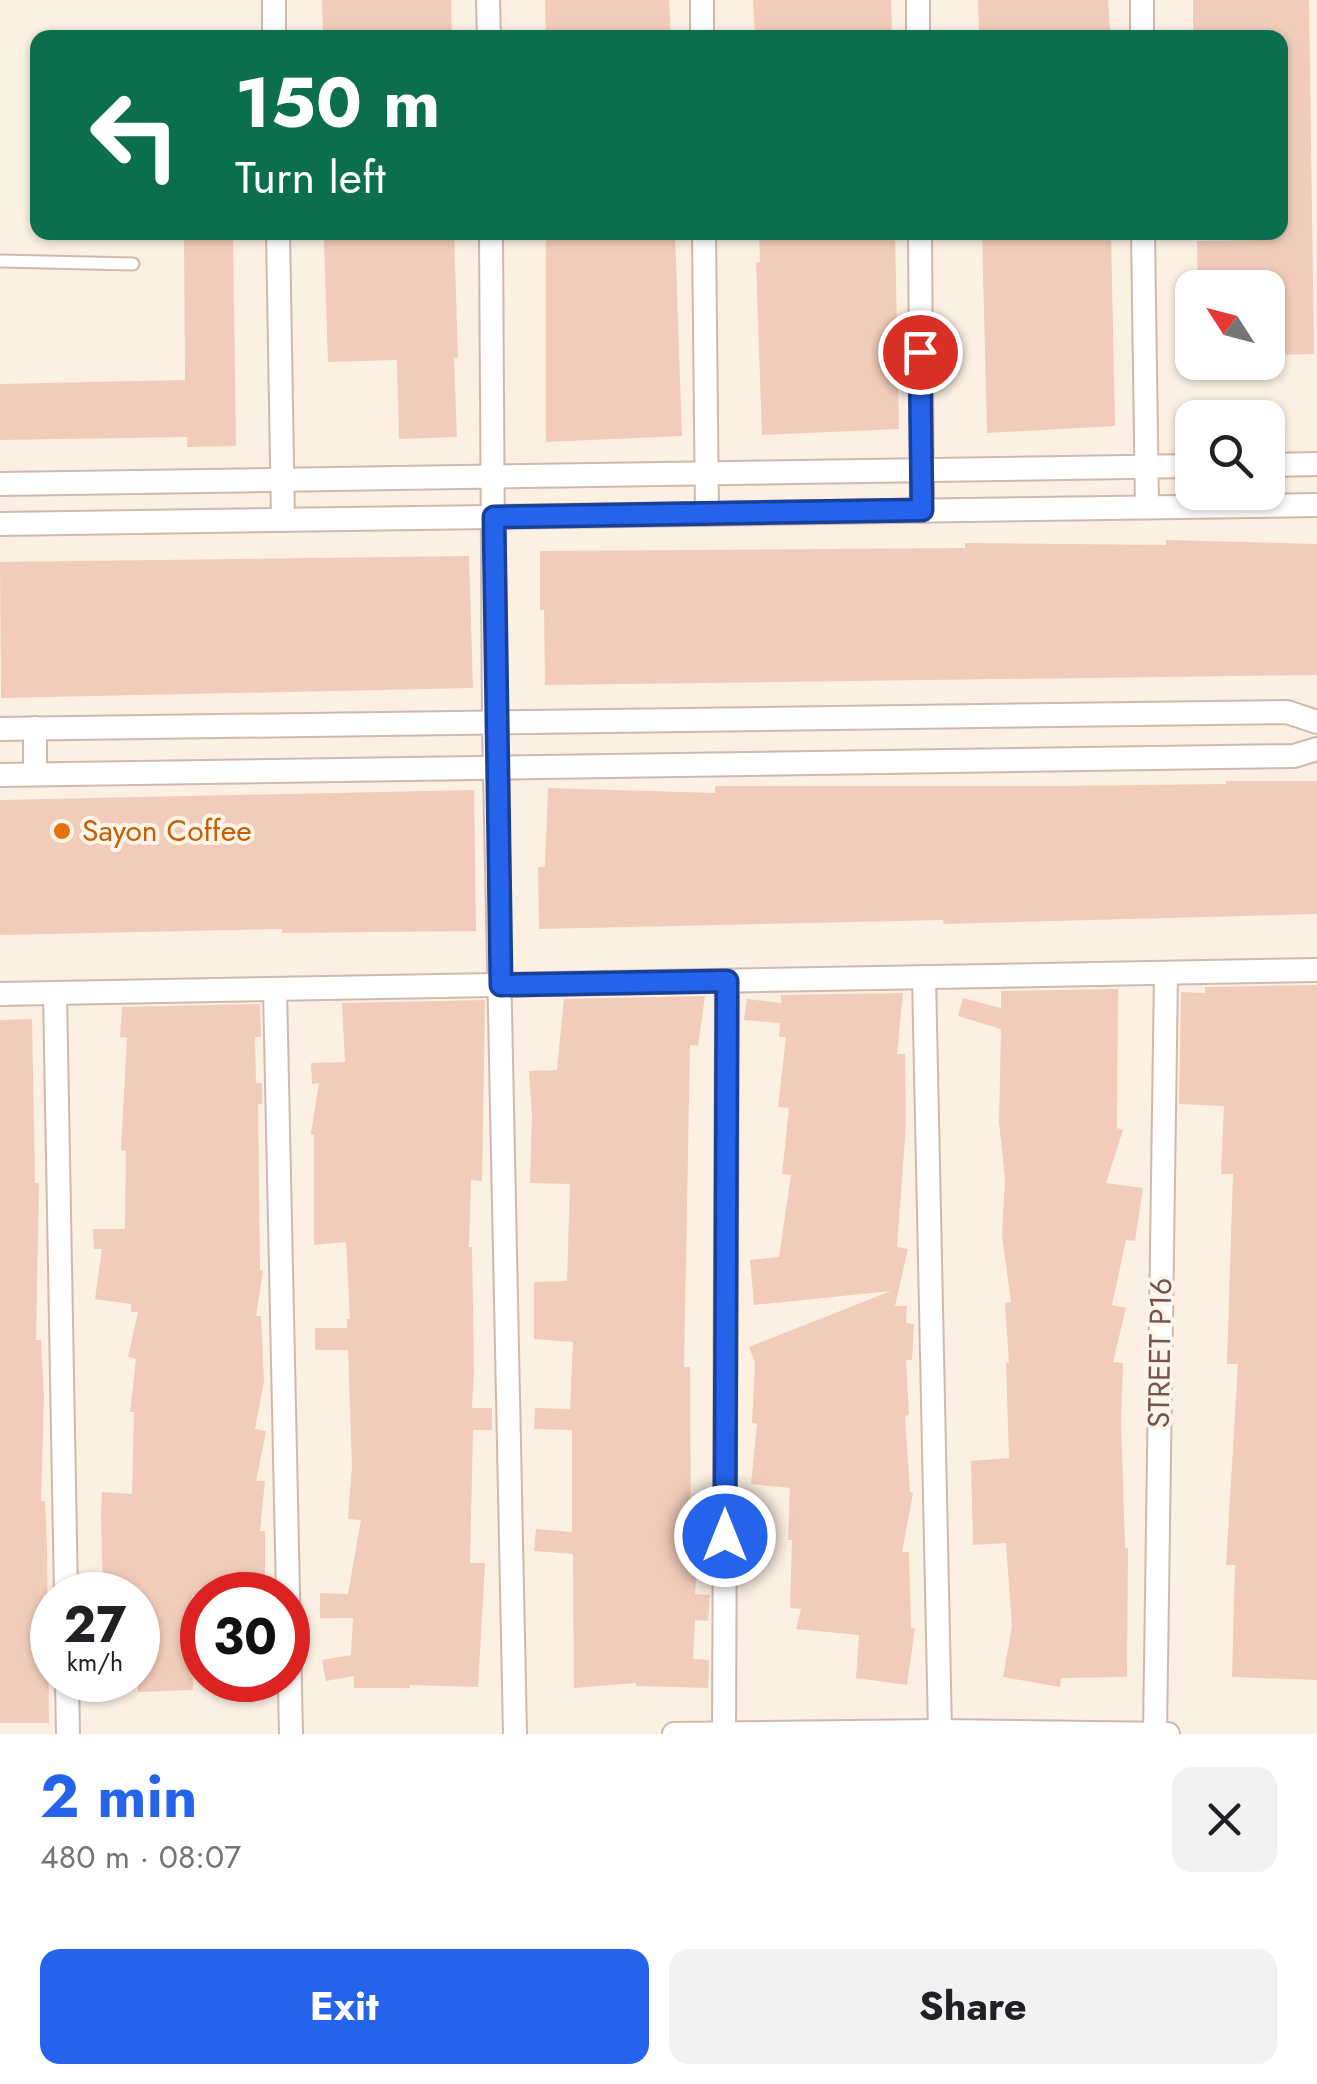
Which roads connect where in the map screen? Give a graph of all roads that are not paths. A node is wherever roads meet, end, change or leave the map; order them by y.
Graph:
1 (274, 0) edge
2 (488, 0) edge
3 (702, 0) edge
4 (918, 0) edge
5 (1142, 0) edge
6 (274, 30) edge
7 (488, 30) edge
8 (702, 30) edge
9 (918, 30) edge
10 (1142, 30) edge
11 (278, 240) edge
12 (491, 240) edge
13 (704, 240) edge
14 (920, 240) edge
15 (1143, 240) edge
16 (0, 261) edge
17 (133, 264) dead end
18 (1317, 464) edge
19 (1285, 465) edge
20 (1175, 466) edge
21 (1145, 467) junction
22 (922, 470) junction
23 (707, 474) junction
24 (493, 477) junction
25 (282, 480) junction
26 (0, 484) edge
27 (1317, 504) edge
28 (1147, 507) junction
29 (922, 510) junction
30 (707, 514) junction
31 (494, 517) junction
32 (283, 520) junction
33 (0, 524) edge
34 (1200, 713) junction
35 (912, 717) junction
36 (636, 721) junction
37 (494, 722) junction
38 (1317, 722) edge
39 (337, 724) junction
40 (35, 728) junction
41 (0, 729) edge
42 (1317, 748) edge
43 (1202, 757) junction
44 (914, 761) junction
45 (635, 765) junction
46 (495, 767) junction
47 (338, 770) junction
48 (0, 774) edge
49 (35, 774) junction
50 (1317, 970) edge
51 (1166, 973) junction
52 (924, 977) junction
53 (727, 981) junction
54 (501, 985) junction
55 (275, 989) junction
56 (55, 993) junction
57 (0, 994) edge
58 (66, 1572) edge
59 (67, 1702) edge
60 (940, 1732) junction
61 (68, 1734) edge
62 (292, 1734) edge
63 (515, 1734) edge
64 (674, 1734) edge
65 (724, 1734) edge
66 (1154, 1734) edge
67 (1168, 1734) edge

1 - 6 street
2 - 7 street
3 - 8 street
4 - 9 street
5 - 10 street
11 - 25 street
12 - 24 street
13 - 23 street
14 - 22 street
15 - 21 street
16 - 17 lane
18 - 19 street
20 - 21 street
21 - 22 street
21 - 28 street
22 - 23 street
22 - 29 street
23 - 24 street
23 - 30 street
24 - 25 street
24 - 31 street
25 - 26 street
25 - 32 street
27 - 28 street
28 - 29 street
29 - 30 street
30 - 31 street
31 - 32 street
31 - 37 street
32 - 33 street
34 - 35 street
34 - 38 street
34 - 43 street
35 - 36 street
35 - 44 street
36 - 37 street
36 - 45 street
37 - 39 street
37 - 46 street
39 - 40 street
39 - 47 street
40 - 41 street
40 - 49 street
42 - 43 street
43 - 44 street
44 - 45 street
45 - 46 street
46 - 47 street
46 - 54 street
47 - 49 street
48 - 49 street
50 - 51 street
51 - 52 street
51 - 66 street, STREET P16
52 - 53 street
52 - 60 street
53 - 54 street
53 - 65 street
54 - 55 street
54 - 63 street
55 - 56 street
55 - 62 street
56 - 57 street
56 - 58 street
59 - 61 street
60 - 65 street
60 - 66 street
64 - 65 street
66 - 67 street

